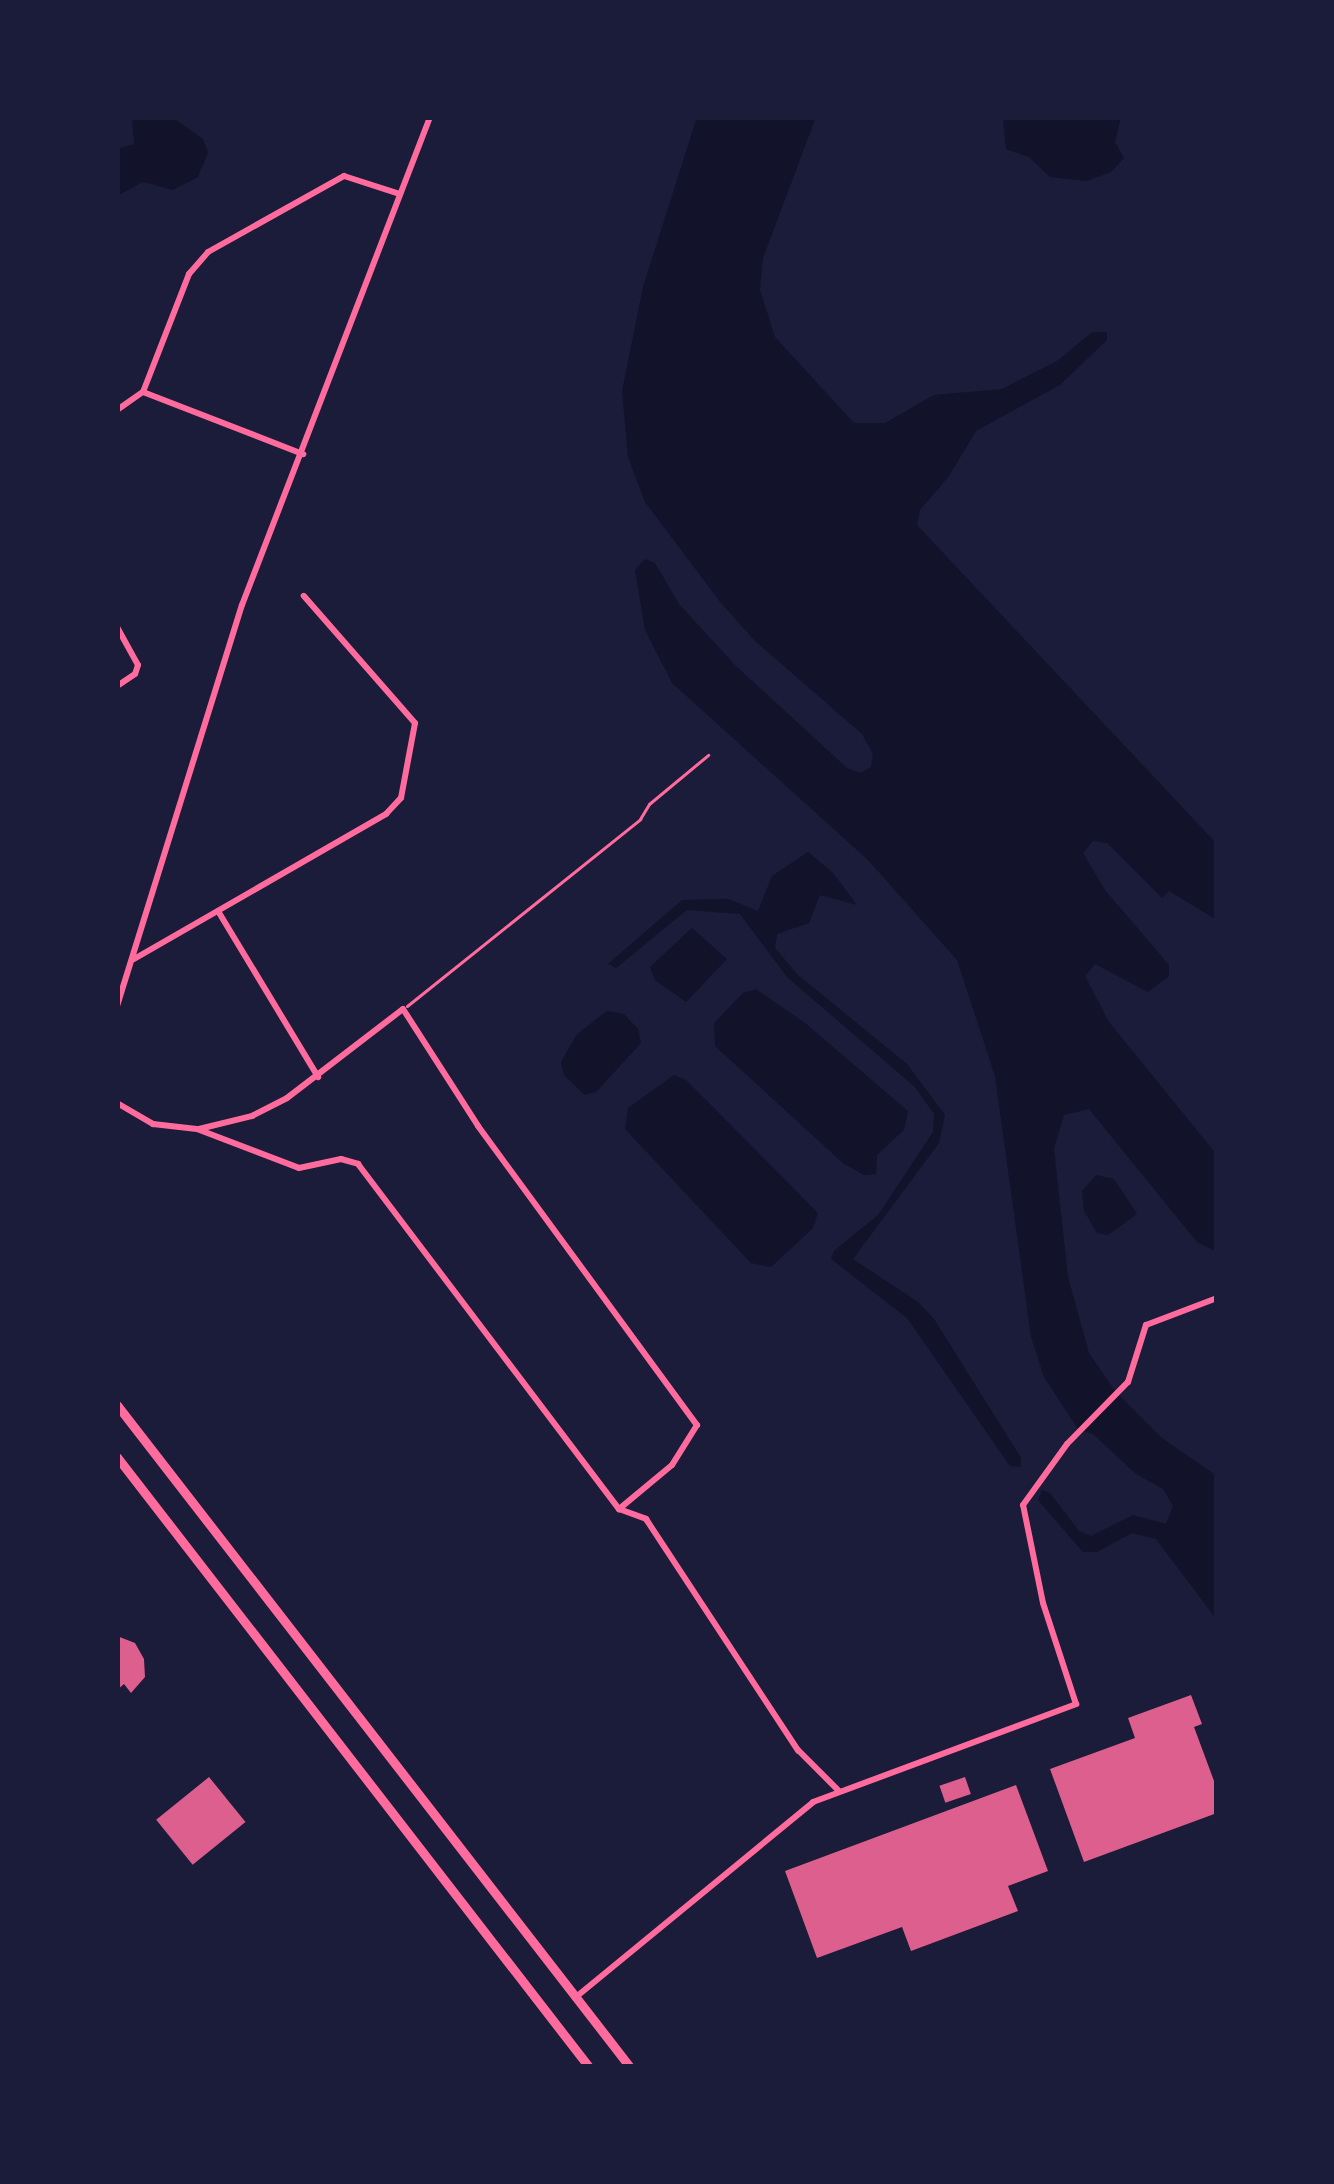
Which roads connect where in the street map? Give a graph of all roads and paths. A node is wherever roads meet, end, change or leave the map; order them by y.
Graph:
1 (430, 117) edge
2 (400, 194) junction
3 (143, 392) junction
4 (117, 410) edge
5 (304, 454) junction
6 (304, 596) dead end
7 (117, 627) edge
8 (117, 686) edge
9 (708, 755) dead end
10 (218, 911) junction
11 (131, 961) junction
12 (117, 1006) edge
13 (403, 1009) junction
14 (318, 1077) junction
15 (117, 1103) edge
16 (197, 1129) junction
17 (1217, 1298) edge
18 (117, 1405) edge
19 (117, 1457) edge
20 (619, 1509) junction
21 (839, 1791) junction
22 (576, 1997) junction
23 (589, 2067) edge
24 (630, 2067) edge

1 - 2 street
2 - 3 street
2 - 5 street
3 - 4 street
3 - 5 street
5 - 11 street
6 - 10 street
7 - 8 street
9 - 13 lane
10 - 11 street
10 - 14 street
11 - 12 street
13 - 14 street
13 - 20 street
14 - 16 street
15 - 16 street
16 - 20 street
17 - 21 street
18 - 22 main road
19 - 23 main road
20 - 21 street
21 - 22 street
22 - 24 main road

